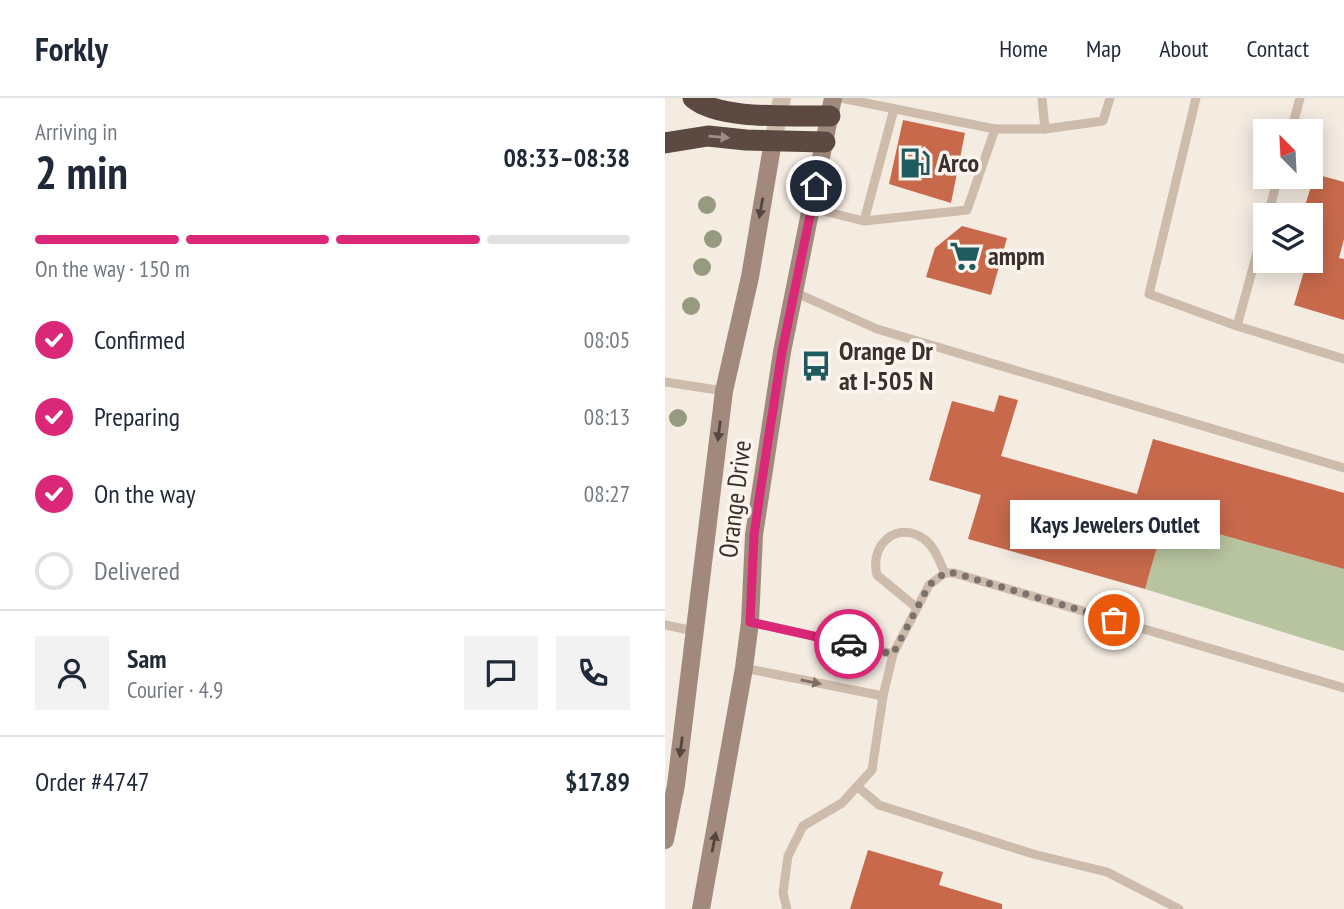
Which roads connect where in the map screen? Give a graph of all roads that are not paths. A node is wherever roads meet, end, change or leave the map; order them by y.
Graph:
1 (693, 98) edge
2 (1042, 98) edge
3 (1110, 98) edge
4 (1196, 98) edge
5 (1300, 98) edge
6 (835, 104) edge
7 (780, 106) edge
8 (894, 109) junction
9 (1294, 119) edge
10 (995, 128) junction
11 (1045, 129) junction
12 (773, 141) junction
13 (825, 142) junction
14 (665, 143) edge
15 (811, 208) junction
16 (864, 221) junction
17 (1253, 267) edge
18 (794, 292) junction
19 (1237, 326) junction
20 (1344, 359) edge
21 (665, 382) edge
22 (724, 391) junction
23 (1344, 468) edge
24 (945, 573) junction
25 (917, 608) junction
26 (750, 622) junction
27 (665, 625) edge
28 (694, 631) junction
29 (893, 654) junction
30 (744, 668) junction
31 (1344, 688) edge
32 (883, 696) junction
33 (858, 787) junction
34 (665, 841) edge
35 (701, 909) edge
36 (787, 909) edge
37 (1179, 909) edge

1 - 7 highway
2 - 11 lane
3 - 11 lane
4 - 19 lane
5 - 9 lane
6 - 7 highway
6 - 8 lane
6 - 13 main road, Orange Drive
7 - 12 street, Orange Drive
8 - 10 lane
8 - 16 lane
10 - 11 lane
10 - 16 lane
12 - 13 highway
14 -> 12 highway
12 -> 22 main road, Orange Drive
13 - 15 main road, Orange Drive
15 - 16 lane
15 - 18 main road, Orange Drive
17 - 19 lane
18 - 23 lane
18 - 26 main road, Orange Drive
19 - 20 lane
21 - 22 lane
22 -> 28 main road, Orange Drive
24 - 25 lane
24 - 25 lane
24 - 31 lane
25 - 29 lane
26 - 29 lane
26 - 30 main road, Orange Drive
27 - 28 lane
28 -> 34 main road, Orange Drive
29 - 32 lane
30 -> 32 lane
35 -> 30 main road, Orange Drive
32 - 33 lane
33 - 36 lane
33 - 37 lane

